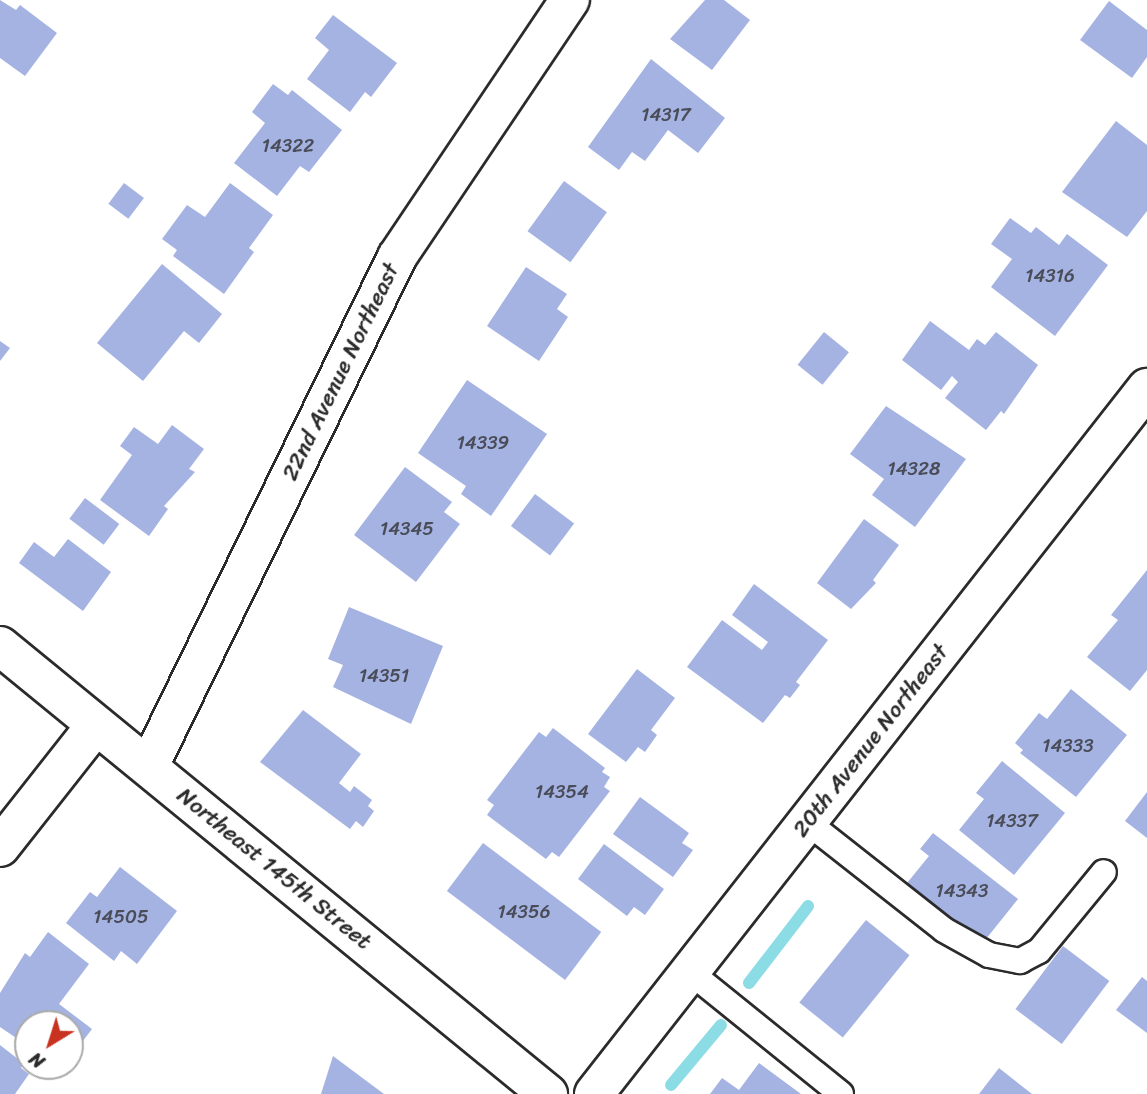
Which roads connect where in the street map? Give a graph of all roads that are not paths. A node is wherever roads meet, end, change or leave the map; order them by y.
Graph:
1 (570, 0) edge
2 (1147, 388) edge
3 (0, 646) edge
4 (96, 725) junction
5 (149, 766) junction
6 (807, 822) junction
7 (0, 847) edge
8 (1104, 872) dead end
9 (690, 972) junction
10 (548, 1094) edge
11 (594, 1094) edge
12 (841, 1094) edge

1 - 5 street, 22nd Avenue Northeast
2 - 6 street, 20th Avenue Northeast
3 - 4 street, Northeast 145th Street
4 - 5 street, Northeast 145th Street
4 - 7 street
5 - 10 street, Northeast 145th Street
6 - 8 lane
6 - 9 street, 20th Avenue Northeast
9 - 11 street, 20th Avenue Northeast
9 - 12 lane

